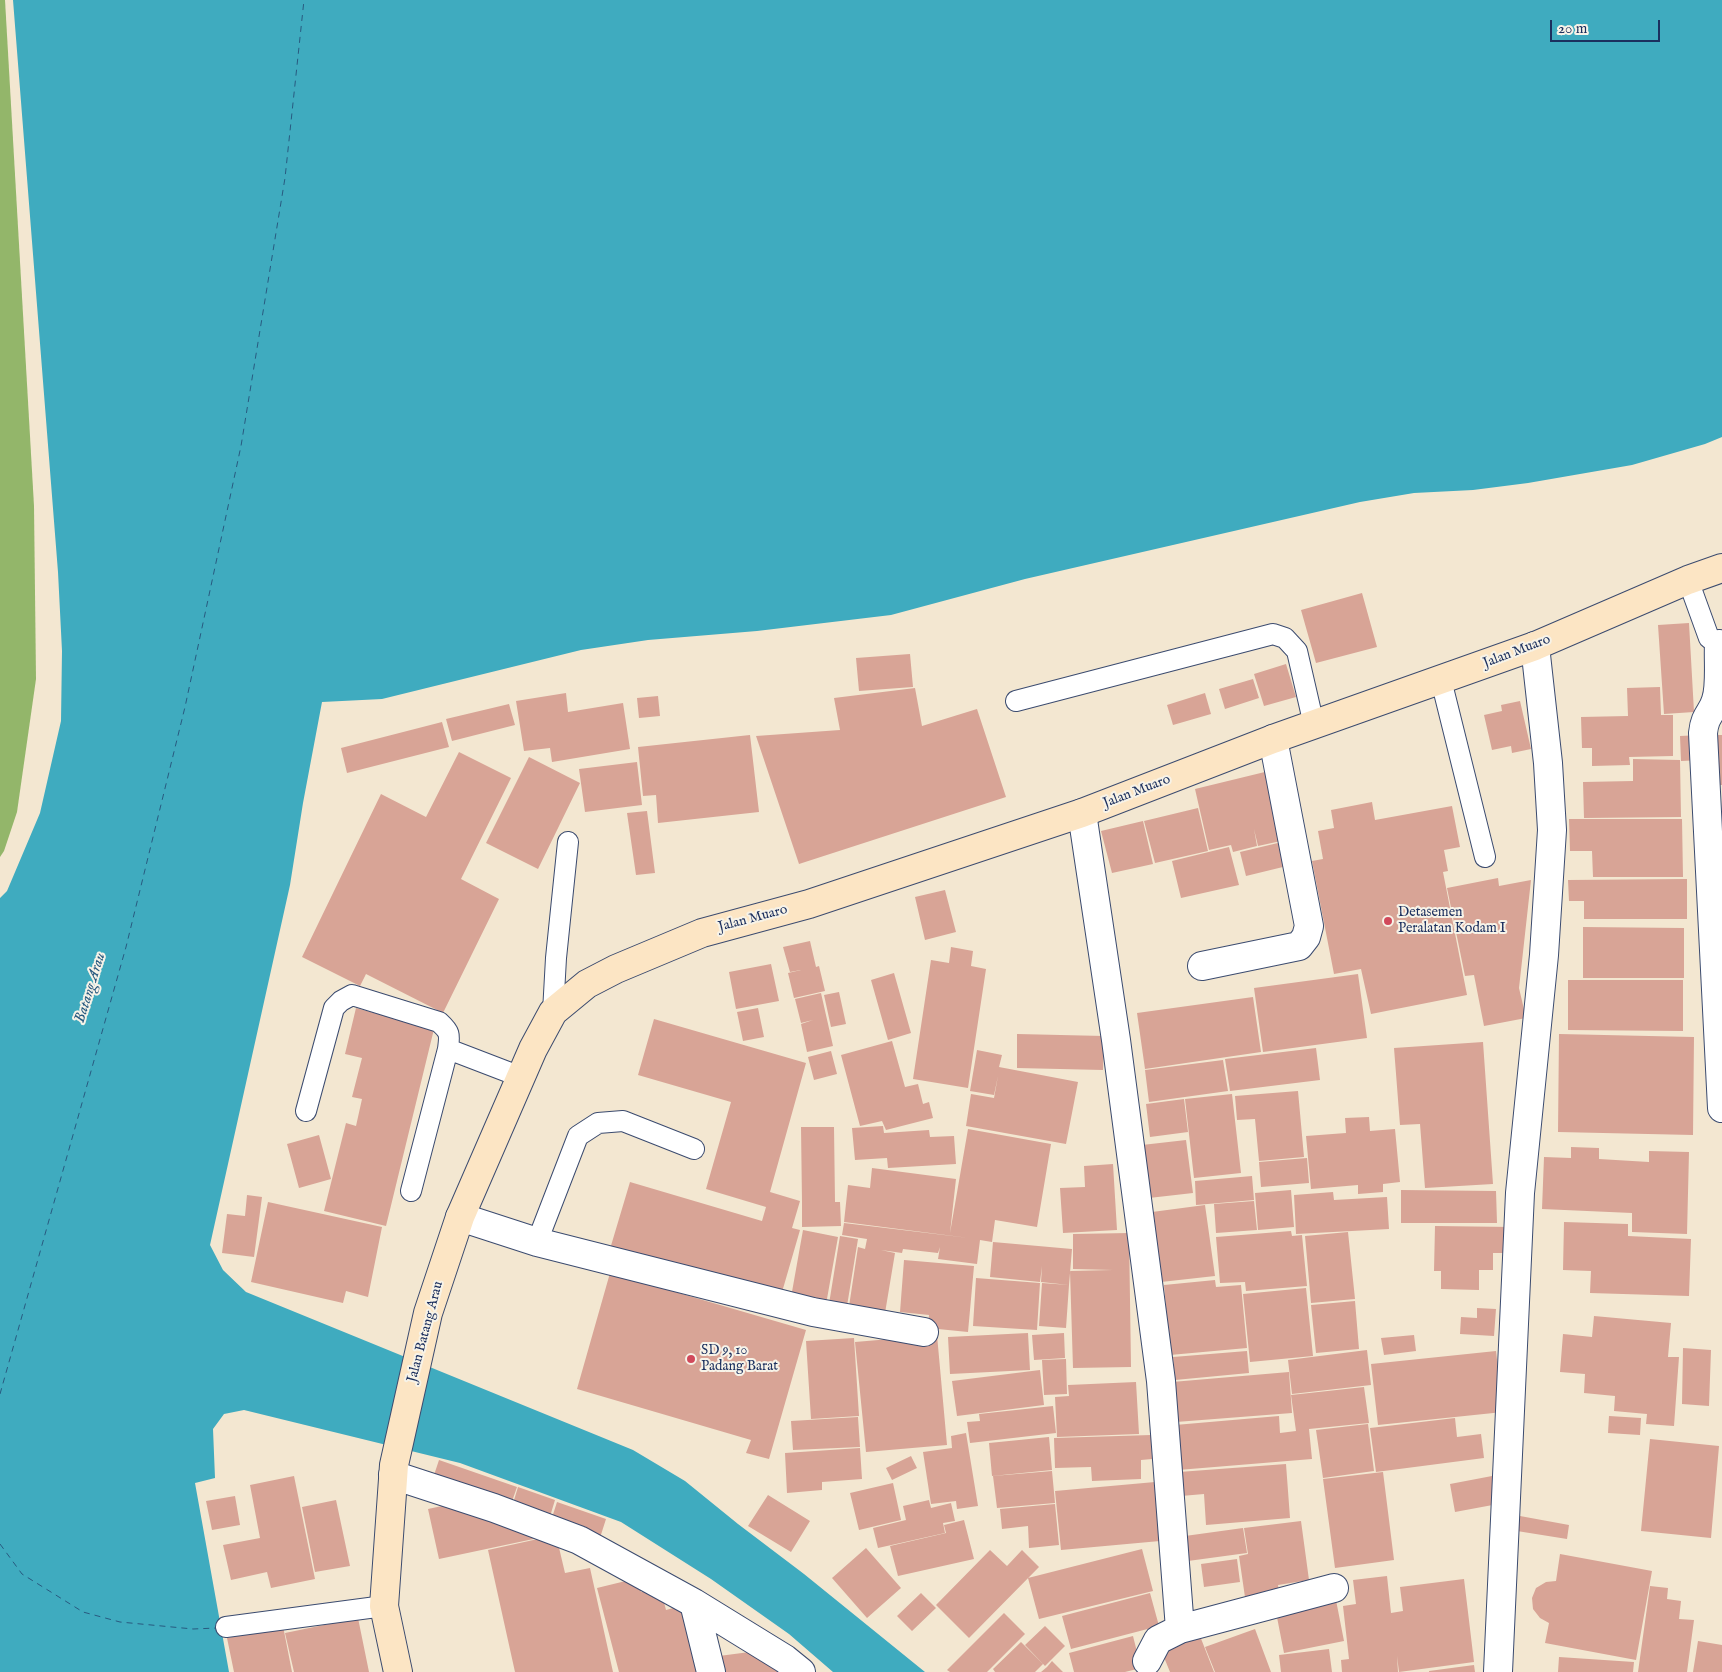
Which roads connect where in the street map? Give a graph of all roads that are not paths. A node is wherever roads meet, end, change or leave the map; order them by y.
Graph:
1 (1722, 568) edge
2 (1688, 580) junction
3 (1720, 644) edge
4 (1535, 646) junction
5 (1441, 680) junction
6 (1016, 701) dead end
7 (1314, 725) junction
8 (1273, 739) junction
9 (1082, 813) junction
10 (568, 842) dead end
11 (1485, 856) dead end
12 (1202, 966) dead end
13 (554, 1012) junction
14 (448, 1049) junction
15 (521, 1077) junction
16 (1722, 1108) edge
17 (306, 1112) dead end
18 (694, 1149) dead end
19 (411, 1191) dead end
20 (460, 1217) junction
21 (537, 1242) junction
22 (924, 1332) dead end
23 (393, 1470) junction
24 (1334, 1588) dead end
25 (694, 1603) junction
26 (384, 1606) junction
27 (226, 1627) dead end
28 (1180, 1629) junction
29 (1147, 1661) dead end
30 (398, 1672) edge
31 (711, 1672) edge
32 (801, 1672) edge
33 (1498, 1672) edge

1 - 2 main road, Jalan Muaro
2 - 3 lane
2 - 4 main road, Jalan Muaro
3 - 16 street
4 - 5 main road, Jalan Muaro
4 - 33 street
5 - 7 main road, Jalan Muaro
5 - 11 lane
6 - 7 lane
7 - 8 main road, Jalan Muaro
8 - 9 main road, Jalan Muaro
8 - 12 street
9 - 13 main road, Jalan Muaro
9 - 28 street
10 - 13 lane
13 - 15 main road, Jalan Batang Arau
14 - 15 lane
14 - 17 lane
14 - 19 lane
15 - 20 main road, Jalan Batang Arau
18 - 21 lane
20 - 21 street
20 - 23 main road, Jalan Batang Arau
21 - 22 street
23 - 25 street
23 - 26 main road, Jalan Batang Arau
24 - 28 street
25 - 31 street
25 - 32 street
26 - 27 lane
26 - 30 main road, Jalan Batang Arau
28 - 29 street

